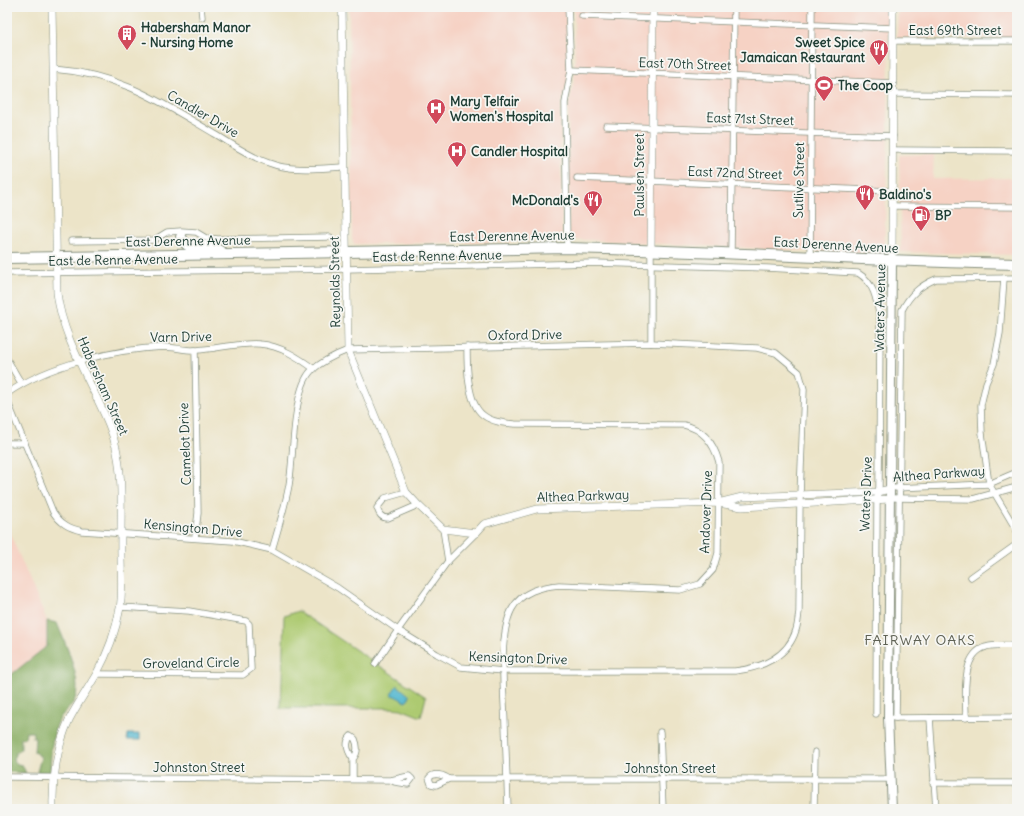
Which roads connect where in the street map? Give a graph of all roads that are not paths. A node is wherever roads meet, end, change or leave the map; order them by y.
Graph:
1 (52, 7) edge
2 (201, 7) edge
3 (342, 7) edge
4 (568, 7) edge
5 (652, 7) edge
6 (734, 7) edge
7 (812, 7) edge
8 (893, 7) edge
9 (582, 16) dead end
10 (202, 17) dead end
11 (652, 19) junction
12 (733, 22) junction
13 (812, 25) junction
14 (893, 28) junction
15 (893, 41) junction
16 (1017, 41) edge
17 (53, 69) junction
18 (571, 70) junction
19 (652, 73) junction
20 (733, 77) junction
21 (811, 80) junction
22 (893, 83) junction
23 (893, 94) junction
24 (1017, 95) edge
25 (606, 126) dead end
26 (652, 126) junction
27 (732, 130) junction
28 (811, 133) junction
29 (893, 136) junction
30 (893, 150) junction
31 (1017, 151) edge
32 (344, 167) junction
33 (577, 178) dead end
34 (651, 181) junction
35 (732, 184) junction
36 (810, 187) junction
37 (892, 191) junction
38 (892, 206) junction
39 (1017, 207) edge
40 (330, 237) dead end
41 (71, 241) dead end
42 (567, 248) junction
43 (651, 250) junction
44 (346, 252) junction
45 (732, 253) junction
46 (158, 254) junction
47 (225, 254) junction
48 (56, 256) junction
49 (7, 258) edge
50 (810, 258) junction
51 (892, 261) junction
52 (651, 263) junction
53 (1017, 264) edge
54 (346, 269) junction
55 (56, 272) junction
56 (7, 273) edge
57 (866, 277) joint
58 (1004, 278) junction
59 (1017, 278) edge
60 (651, 343) junction
61 (466, 347) junction
62 (195, 350) junction
63 (348, 350) junction
64 (7, 359) edge
65 (79, 361) junction
66 (314, 370) junction
67 (21, 383) junction
68 (7, 400) edge
69 (7, 443) edge
70 (25, 443) junction
71 (1017, 472) edge
72 (989, 484) junction
73 (1017, 487) edge
74 (894, 489) junction
75 (406, 492) junction
76 (994, 494) junction
77 (800, 495) junction
78 (877, 495) junction
79 (894, 498) junction
80 (718, 503) junction
81 (800, 503) junction
82 (418, 505) junction
83 (443, 529) junction
84 (1017, 531) edge
85 (121, 533) junction
86 (476, 533) junction
87 (195, 538) junction
88 (1017, 544) edge
89 (272, 550) junction
90 (448, 562) junction
91 (971, 577) dead end
92 (120, 607) junction
93 (398, 630) junction
94 (1017, 645) edge
95 (375, 664) dead end
96 (502, 671) junction
97 (97, 674) junction
98 (876, 714) dead end
99 (1017, 717) edge
100 (892, 718) junction
101 (930, 718) junction
102 (966, 718) junction
103 (660, 732) dead end
104 (815, 752) dead end
105 (353, 759) dead end
106 (7, 777) edge
107 (55, 777) junction
108 (353, 778) junction
109 (507, 778) junction
110 (449, 779) dead end
111 (662, 779) junction
112 (890, 779) junction
113 (392, 780) dead end
114 (815, 780) junction
115 (1017, 783) edge
116 (933, 784) junction
117 (53, 809) edge
118 (508, 809) edge
119 (662, 809) edge
120 (814, 809) edge
121 (892, 809) edge
122 (936, 809) edge

1 - 17 street, Habersham Street
2 - 10 street
3 - 32 street, Reynolds Street
4 - 18 street
5 - 11 street, Paulsen Street
6 - 12 street
7 - 13 street, Sutlive Street
8 - 14 street, Waters Avenue
9 - 11 street, East 69th Street
11 - 12 street, East 69th Street
11 - 19 street, Paulsen Street
12 - 13 street, East 69th Street
12 - 20 street
13 - 14 street, East 69th Street
13 - 21 street, Sutlive Street
14 - 15 street, Waters Avenue
15 - 16 street, East 69th Street
15 - 22 street, Waters Avenue
17 - 32 street, Candler Drive
17 - 48 street, Habersham Street
18 - 19 street, East 70th Street
18 - 42 street
19 - 20 street, East 70th Street
19 - 26 street, Paulsen Street
20 - 21 street, East 70th Street
20 - 27 street
21 - 22 street, East 70th Street
21 - 28 street, Sutlive Street
22 - 23 street, Waters Avenue
23 - 24 street
23 - 29 street, Waters Avenue
25 - 26 street, East 71st Street
26 - 27 street, East 71st Street
26 - 34 street, Paulsen Street
27 - 28 street, East 71st Street
27 - 35 street
28 - 29 street, East 71st Street
28 - 36 street, Sutlive Street
29 - 30 street, Waters Avenue
30 - 31 street
30 - 37 street, Waters Avenue
32 - 44 street, Reynolds Street
33 - 34 street, East 72nd Street
34 - 35 street, East 72nd Street
34 - 43 street, Paulsen Street
35 - 36 street, East 72nd Street
35 - 45 street
36 - 37 street, East 72nd Street
36 - 50 street, Sutlive Street
37 - 38 street, Waters Avenue
38 - 39 street
38 - 51 street, Waters Avenue
40 - 41 street
42 - 43 highway, East Derenne Avenue
42 - 44 highway, East Derenne Avenue
43 - 45 highway, East Derenne Avenue
43 - 52 street, Paulsen Street
44 - 47 highway, East Derenne Avenue
44 - 54 street, Reynolds Street
45 - 50 highway, East Derenne Avenue
46 - 47 highway, East Derenne Avenue
46 - 47 highway
46 - 48 highway, East Derenne Avenue
48 - 49 highway, East Derenne Avenue
48 - 55 street, Habersham Street
50 - 51 highway, East Derenne Avenue
51 - 53 highway, East Derenne Avenue
51 - 74 main road, Waters Avenue
52 - 54 street, East de Renne Avenue
52 - 57 street, East de Renne Avenue
52 - 60 street, Paulsen Street
54 - 55 street, East de Renne Avenue
54 - 63 street, Reynolds Street
55 - 56 street, East de Renne Avenue
55 - 65 street, Habersham Street
57 - 78 street, Waters Drive
58 - 59 street
58 - 72 street
58 - 74 street, Waters Drive
60 - 61 street, Oxford Drive
60 - 77 street, Oxford Drive
61 - 63 street, Oxford Drive
61 - 80 street, Andover Drive
62 - 65 street, Varn Drive
62 - 66 street, Varn Drive
62 - 87 street, Camelot Drive
63 - 66 street, Oxford Drive
63 - 75 street, Reynolds Street
64 - 67 street
65 - 67 street, Varn Drive
65 - 85 street, Habersham Street
66 - 89 street, Oxford Drive
67 - 68 street, Varn Drive
68 - 70 street, Varn Drive
69 - 70 street
70 - 85 street, Varn Drive
71 - 72 street, Althea Parkway
72 - 74 street, Althea Parkway
72 - 76 street
73 - 76 street, Althea Parkway
74 - 78 street, Althea Parkway
74 - 79 main road, Waters Drive
75 - 82 street, Reynolds Street
75 - 82 street
76 - 79 street, Althea Parkway
76 - 84 street
77 - 78 street, Althea Parkway
77 - 80 street, Althea Parkway
77 - 81 street, Kensington Drive
78 - 79 street, Althea Parkway
78 - 81 street, Althea Parkway
78 - 98 street, Waters Drive
79 - 100 main road, Waters Drive
80 - 81 street, Althea Parkway
80 - 86 street, Althea Parkway
80 - 96 street, Andover Drive
81 - 96 street, Kensington Drive
82 - 83 street, Reynolds Street
83 - 86 street
83 - 90 street
85 - 87 street, Kensington Drive
85 - 92 street, Habersham Street
86 - 90 street, Althea Parkway
87 - 89 street, Kensington Drive
88 - 91 street
89 - 93 street, Kensington Drive
90 - 93 street, Althea Parkway
92 - 97 street, Habersham Street
92 - 97 street, Groveland Circle
93 - 95 street, Althea Parkway
93 - 96 street, Kensington Drive
94 - 102 street
96 - 109 street, Andover Drive
97 - 107 street, Habersham Street
99 - 102 street
100 - 101 street
100 - 112 main road, Waters Drive
101 - 102 street
101 - 116 street
103 - 111 street
104 - 114 street
105 - 108 street
106 - 107 street, Johnston Street
107 - 108 street, Johnston Street
107 - 117 street, Habersham Street
108 - 113 street, Johnston Street
109 - 110 street, Johnston Street
109 - 111 street, Johnston Street
109 - 118 street, Andover Drive
111 - 114 street, Johnston Street
111 - 119 street
112 - 114 street, Johnston Street
112 - 121 main road
114 - 120 street
115 - 116 street
116 - 122 street

